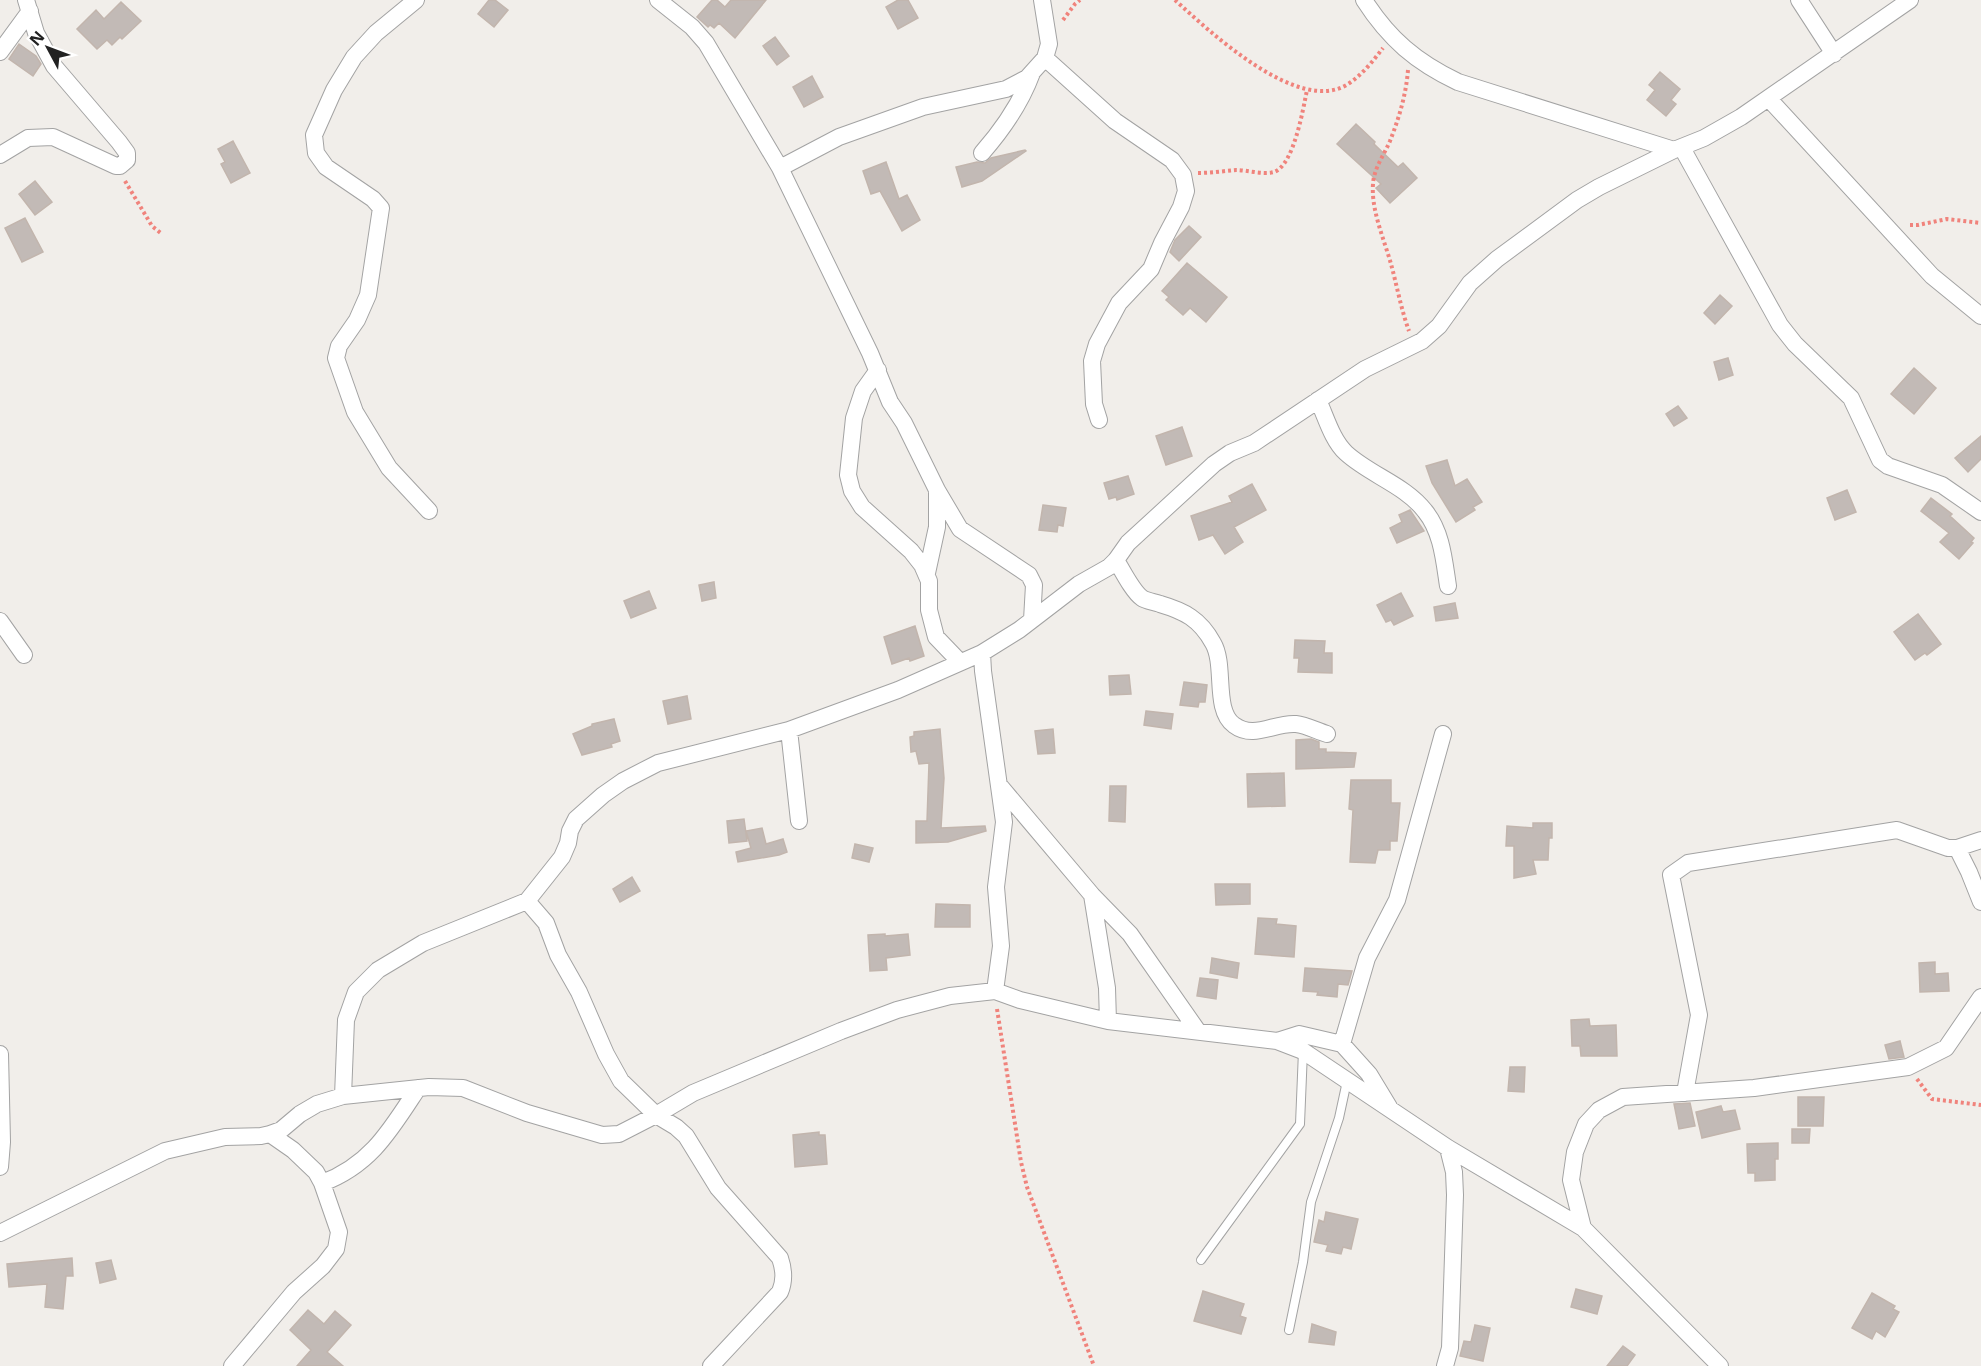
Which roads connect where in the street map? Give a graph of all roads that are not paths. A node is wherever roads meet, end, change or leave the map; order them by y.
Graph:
1 (416, 0) edge
2 (658, 0) edge
3 (1042, 0) edge
4 (1364, 0) edge
5 (1799, 0) edge
6 (1910, 0) edge
7 (28, 6) edge
8 (0, 52) edge
9 (1834, 54) junction
10 (1045, 58) junction
11 (1032, 73) junction
12 (1769, 99) junction
13 (1678, 149) junction
14 (982, 153) dead end
15 (0, 155) edge
16 (780, 168) junction
17 (1981, 316) edge
18 (878, 370) junction
19 (1318, 400) junction
20 (1099, 420) dead end
21 (937, 490) junction
22 (1978, 507) edge
23 (429, 511) dead end
24 (1116, 560) junction
25 (927, 573) junction
26 (1449, 586) dead end
27 (1032, 620) junction
28 (0, 621) edge
29 (982, 653) junction
30 (24, 655) dead end
31 (960, 662) junction
32 (789, 730) junction
33 (1327, 734) dead end
34 (1443, 734) dead end
35 (1000, 786) junction
36 (799, 821) dead end
37 (1981, 840) edge
38 (1957, 848) junction
39 (1092, 895) junction
40 (527, 901) junction
41 (1981, 902) edge
42 (995, 991) junction
43 (1981, 997) edge
44 (1108, 1021) junction
45 (1197, 1030) junction
46 (1277, 1041) junction
47 (1342, 1044) junction
48 (1303, 1051) junction
49 (0, 1054) edge
50 (1347, 1081) junction
51 (418, 1088) junction
52 (1685, 1093) junction
53 (343, 1096) junction
54 (1390, 1110) junction
55 (656, 1115) junction
56 (270, 1134) junction
57 (1448, 1148) junction
58 (0, 1167) edge
59 (322, 1183) junction
60 (1583, 1228) junction
61 (0, 1233) edge
62 (1201, 1260) dead end
63 (1289, 1330) dead end
64 (232, 1366) edge
65 (711, 1366) edge
66 (1446, 1366) edge
67 (1720, 1366) edge

1 - 23 street
2 - 16 street
3 - 10 street
4 - 13 street
5 - 9 street
6 - 9 street
7 - 8 street
7 - 15 street
9 - 12 street
10 - 11 street
10 - 20 street
11 - 14 street
11 - 16 street
12 - 13 street
12 - 17 street
13 - 19 street
13 - 22 street
16 - 18 street
18 - 21 street
18 - 25 street
19 - 24 street
19 - 26 street
21 - 25 street
21 - 27 street
24 - 27 street
24 - 33 street
25 - 31 street
27 - 29 street
28 - 30 street
29 - 31 street
29 - 35 street
31 - 32 street
32 - 36 street
32 - 40 street
34 - 47 street
35 - 39 street
35 - 42 street
37 - 38 street
38 - 41 street
38 - 52 street
39 - 44 street
39 - 45 street
40 - 53 street
40 - 55 street
42 - 44 street
42 - 55 street
43 - 52 street
44 - 45 street
45 - 46 street
46 - 47 street
46 - 48 street
47 - 54 street
48 - 50 street
48 - 62 lane
49 - 58 street
50 - 54 street
50 - 63 lane
51 - 53 street
51 - 55 street
51 - 59 street
52 - 60 street
53 - 56 street
54 - 57 street
55 - 65 street
56 - 59 street
56 - 61 street
57 - 60 street
57 - 66 street
59 - 64 street
60 - 67 street

